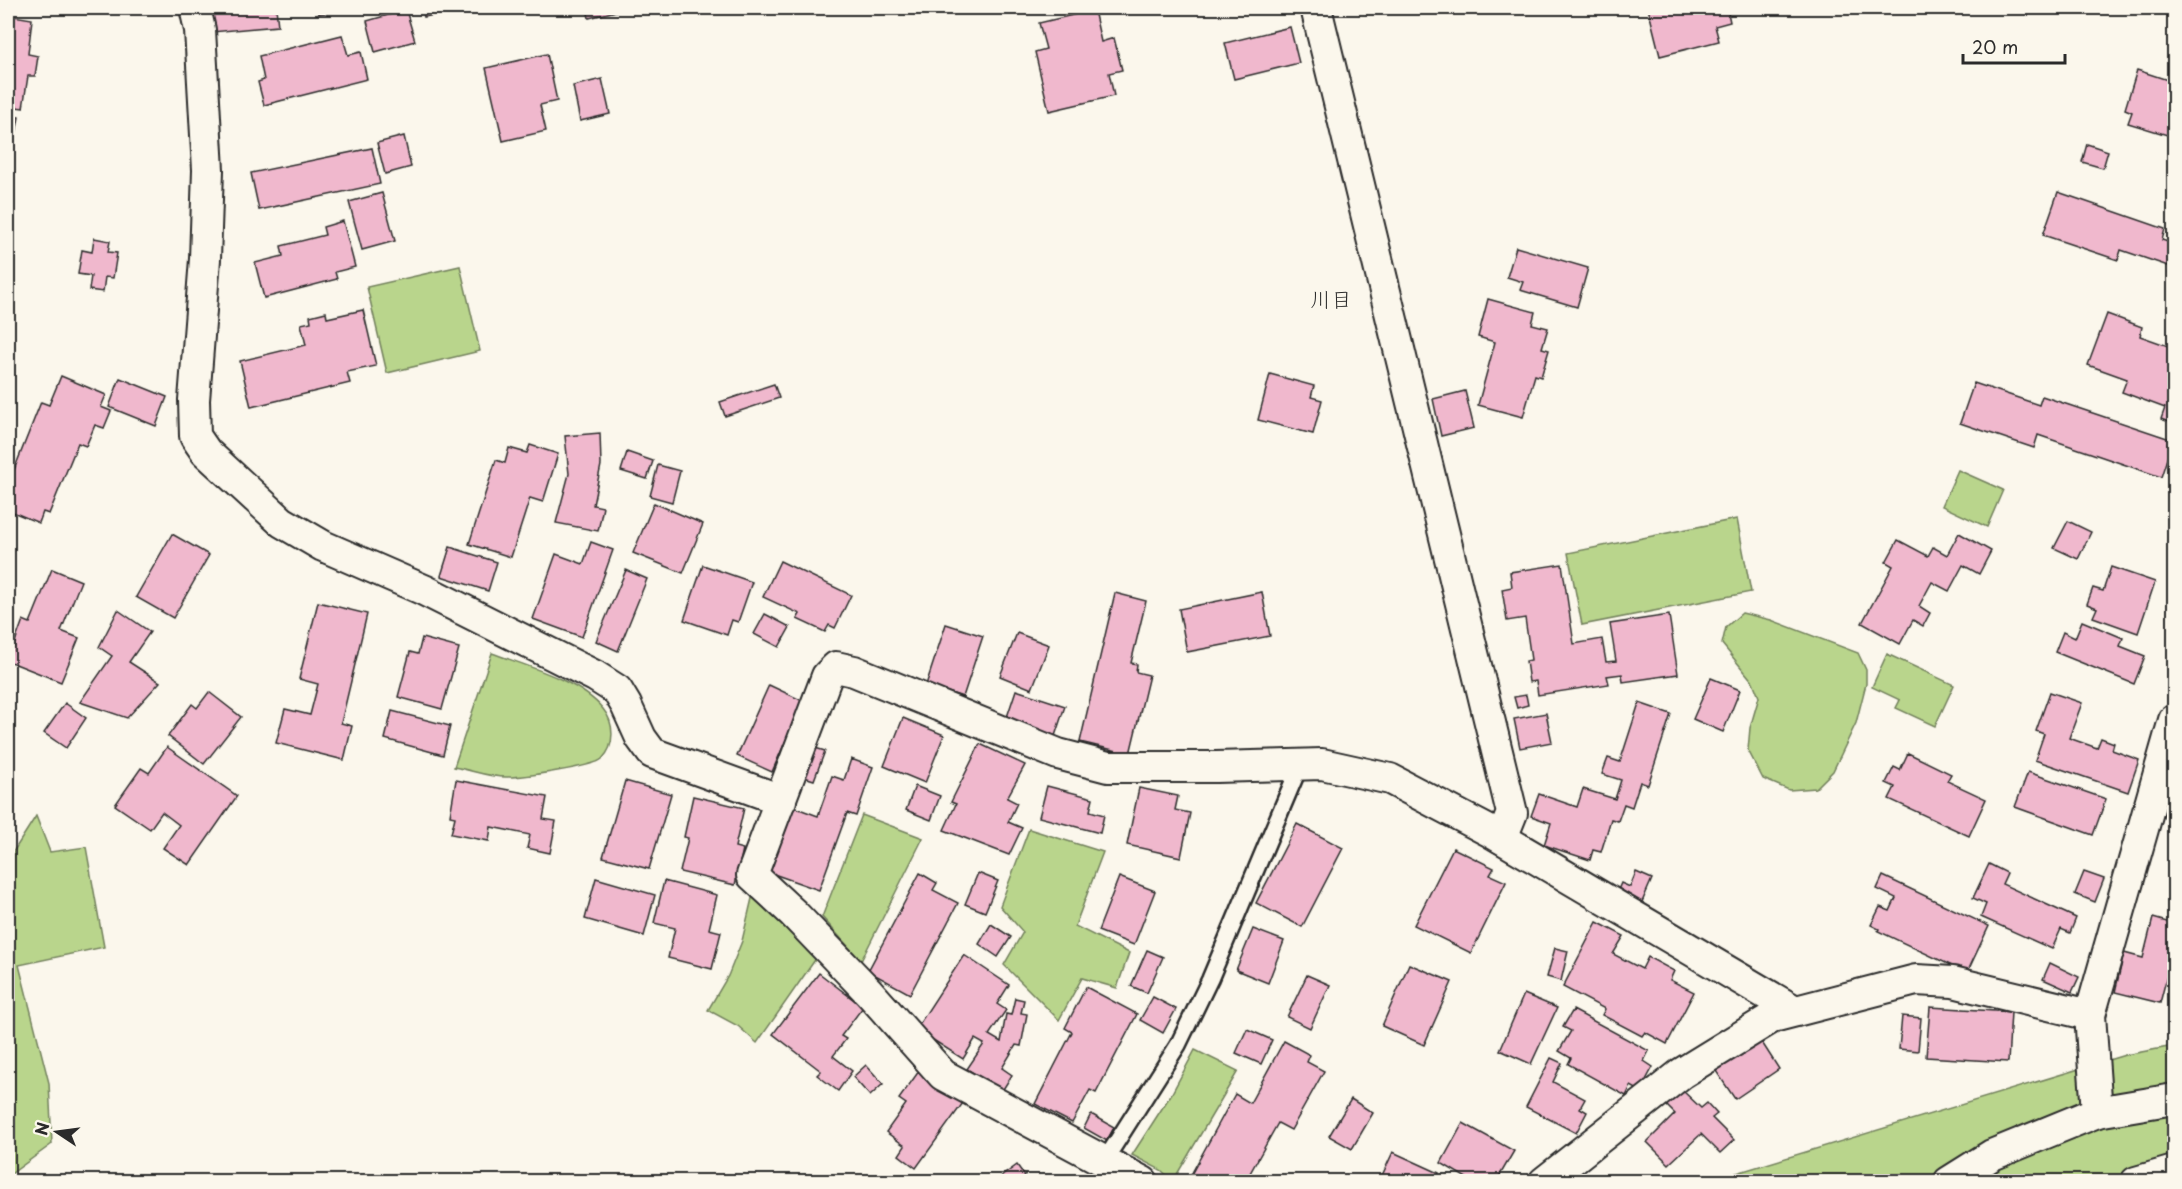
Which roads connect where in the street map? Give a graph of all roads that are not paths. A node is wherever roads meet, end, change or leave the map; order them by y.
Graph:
1 (195, 8) edge
2 (1316, 8) edge
3 (2175, 720) edge
4 (1300, 765) junction
5 (781, 800) junction
6 (1502, 838) junction
7 (1796, 1011) junction
8 (2090, 1015) junction
9 (2175, 1098) edge
10 (2097, 1112) junction
11 (1105, 1160) junction
12 (2175, 1171) edge
13 (1143, 1182) edge
14 (1544, 1182) edge
15 (1949, 1182) edge
16 (2136, 1182) edge

1 - 5 street
2 - 6 street
3 - 8 street
4 - 5 street
4 - 6 street
4 - 11 lane
5 - 11 street
6 - 7 street
7 - 8 street
7 - 14 street
8 - 10 street
9 - 10 street
10 - 15 street
11 - 13 street
12 - 16 street

